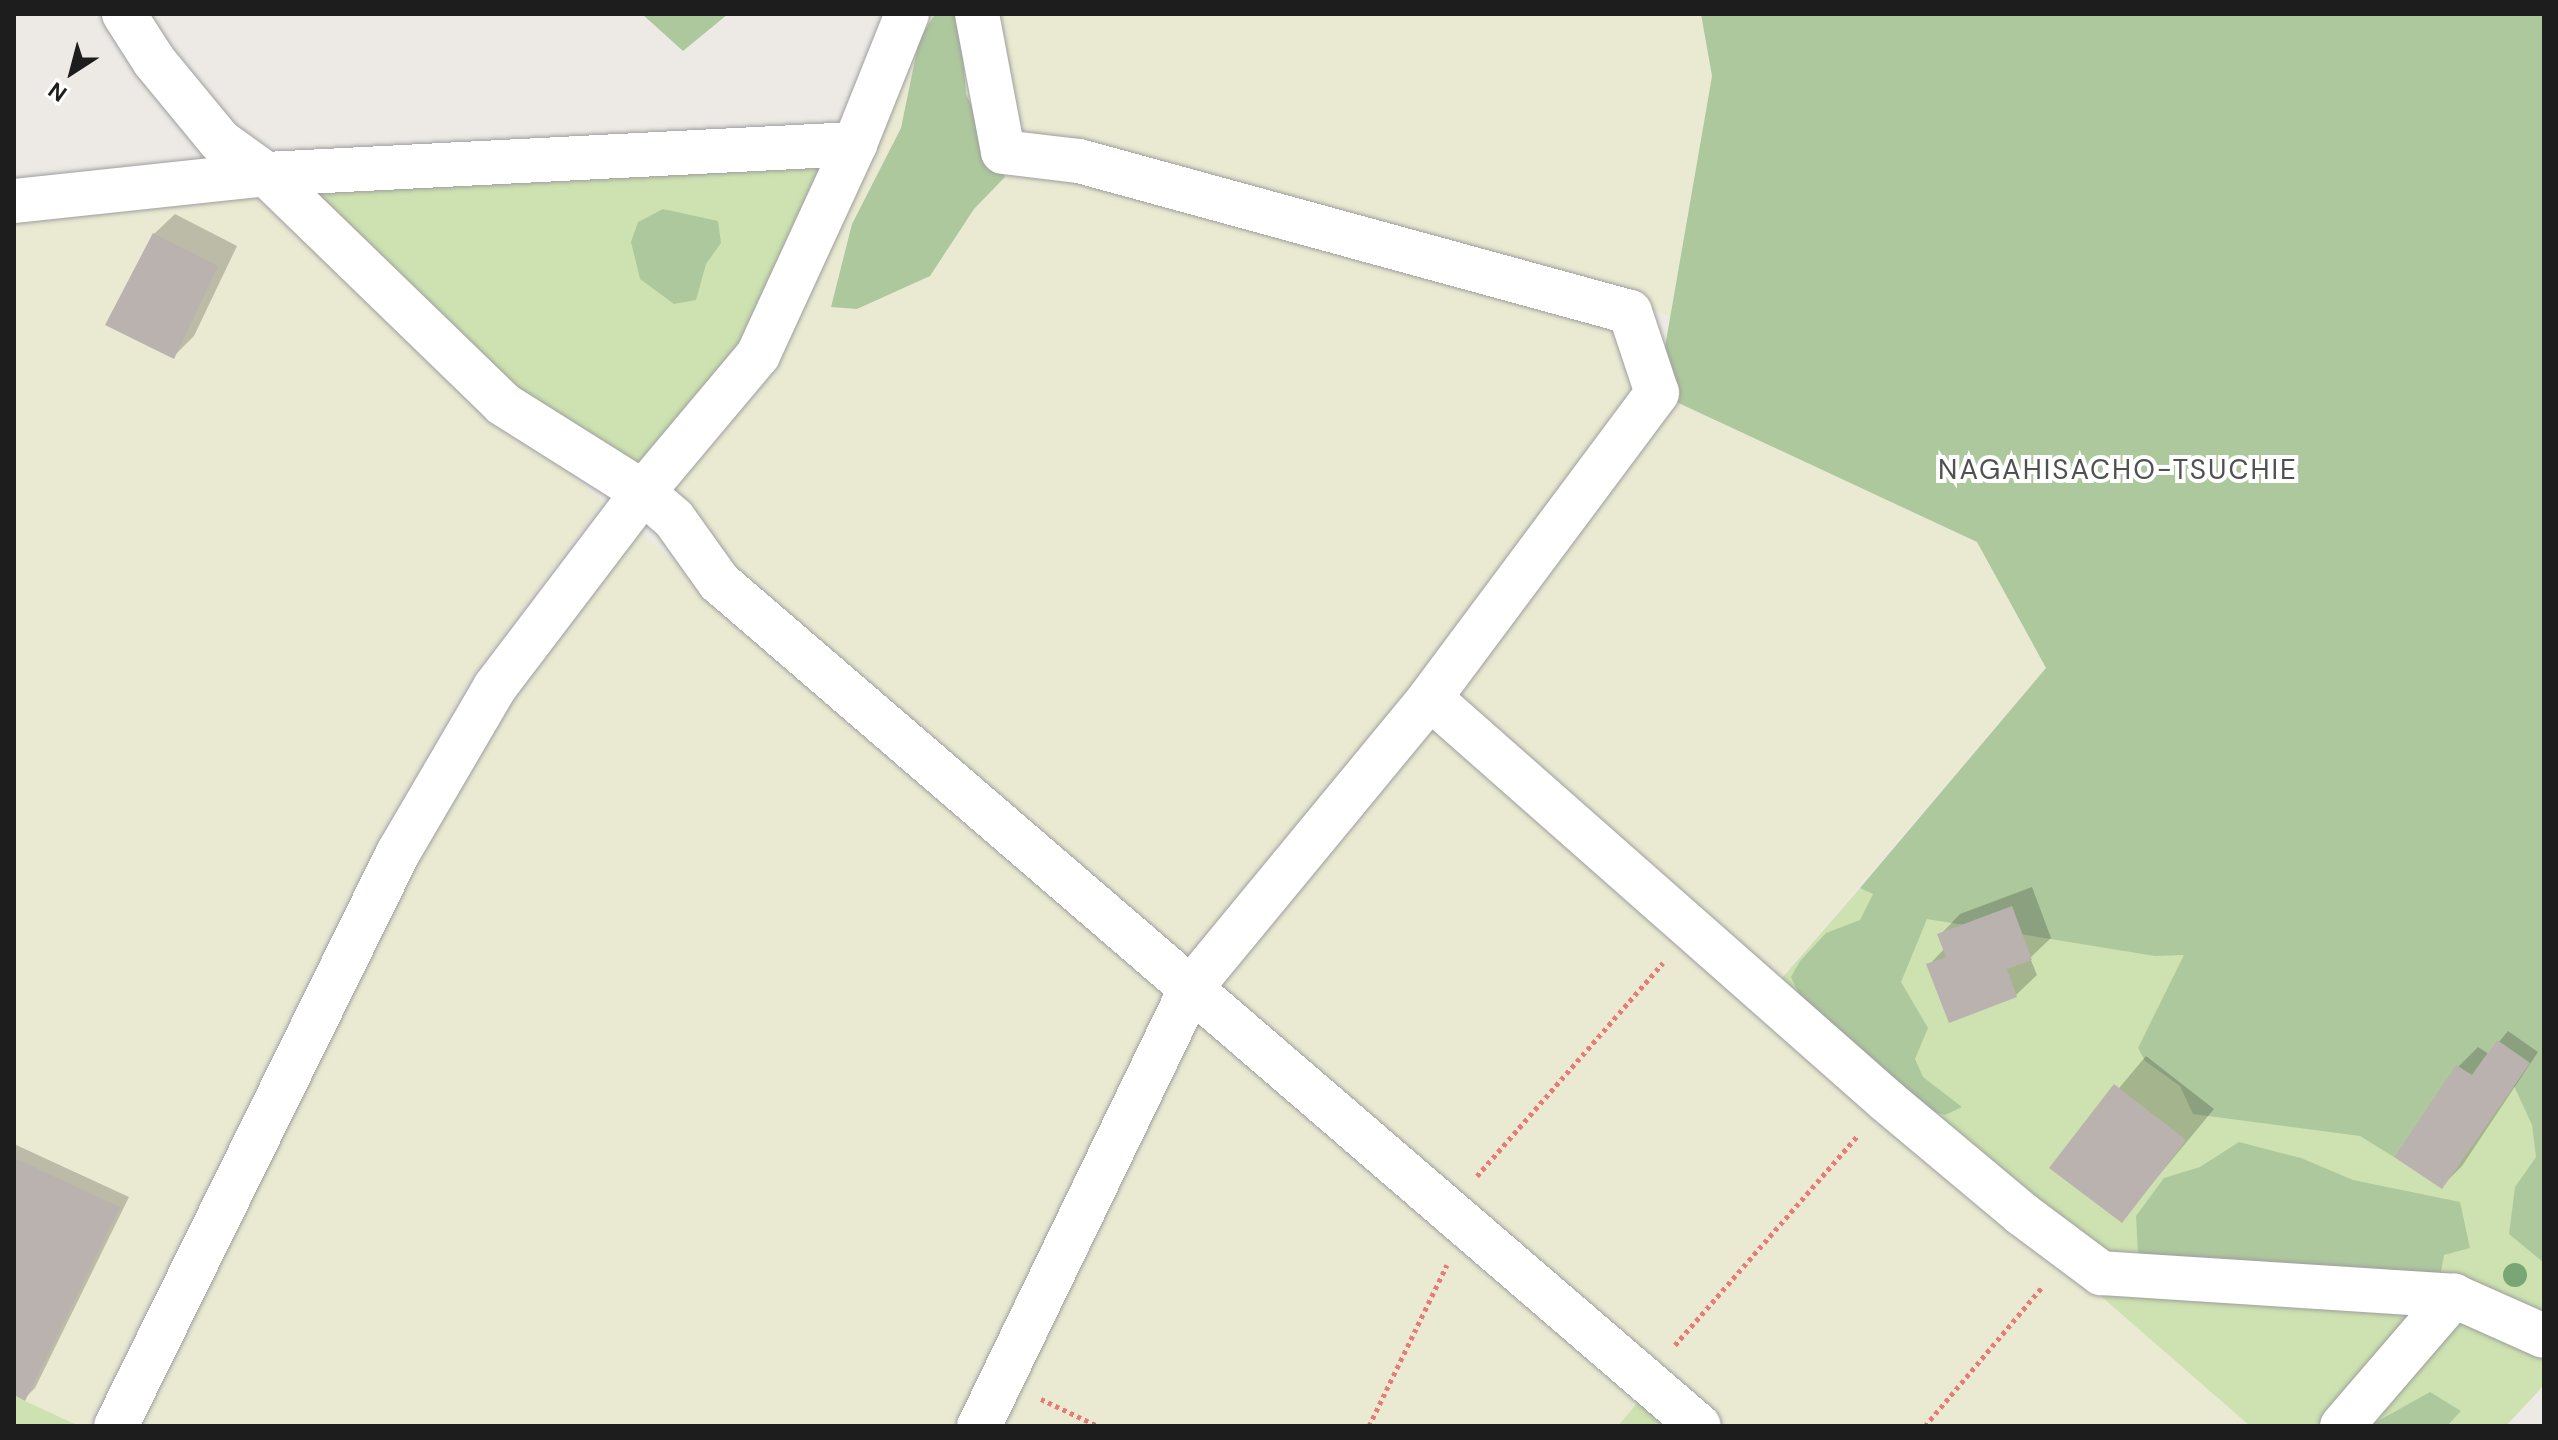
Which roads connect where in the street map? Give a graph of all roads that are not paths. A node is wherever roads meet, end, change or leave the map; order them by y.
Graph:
1 (124, 14) edge
2 (907, 14) edge
3 (977, 14) edge
4 (855, 144) junction
5 (266, 174) junction
6 (14, 201) edge
7 (643, 492) junction
8 (1430, 698) junction
9 (1191, 988) junction
10 (2454, 1296) junction
11 (2544, 1336) edge
12 (116, 1426) edge
13 (979, 1426) edge
14 (1699, 1426) edge
15 (2342, 1426) edge

1 - 5 street
2 - 4 street
3 - 8 street
4 - 5 street
4 - 7 street
5 - 6 street
5 - 7 street
7 - 9 street
7 - 12 street
8 - 9 street
8 - 10 street
9 - 13 street
9 - 14 street
10 - 11 street
10 - 15 street

